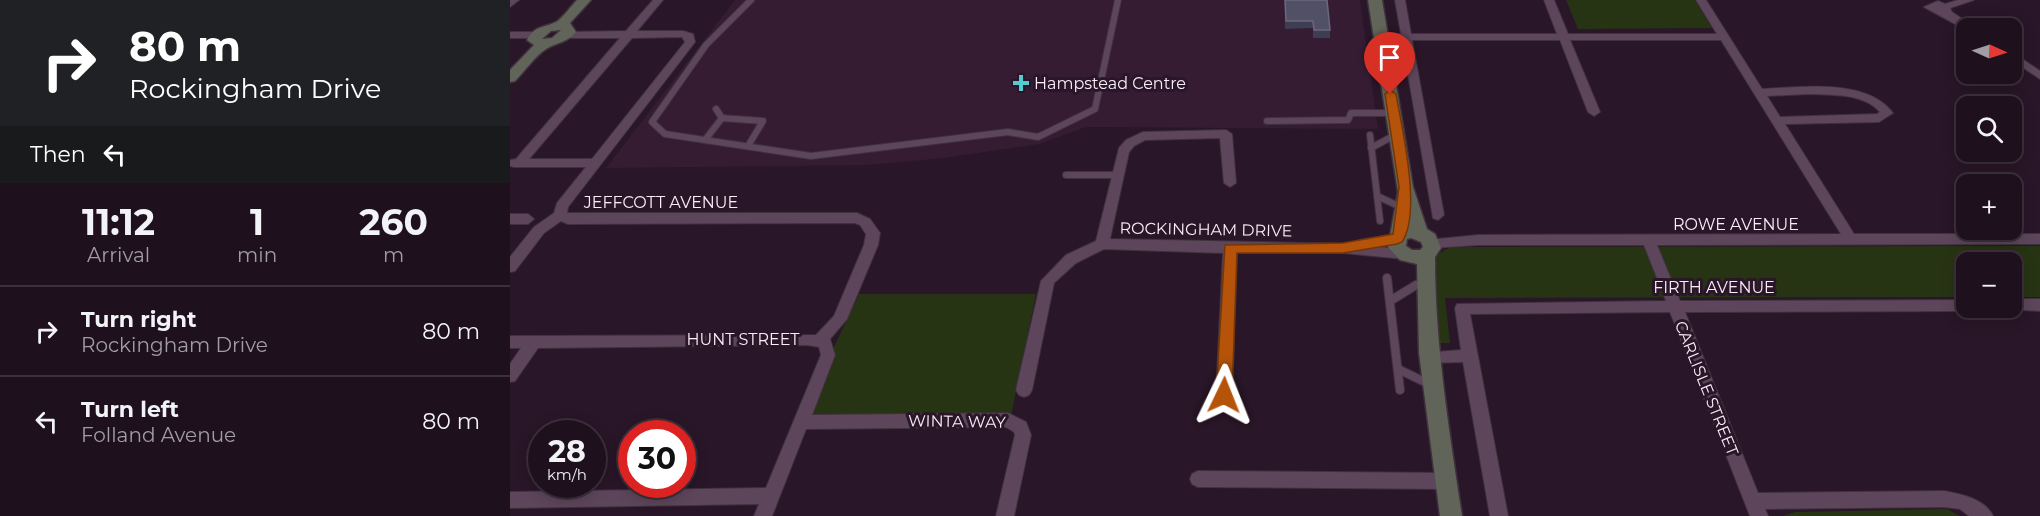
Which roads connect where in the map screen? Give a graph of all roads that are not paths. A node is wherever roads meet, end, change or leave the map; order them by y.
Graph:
1 (514, 0) edge
2 (584, 0) edge
3 (658, 0) edge
4 (751, 0) edge
5 (1118, 0) edge
6 (1375, 0) edge
7 (1400, 0) edge
8 (1549, 0) edge
9 (1701, 0) edge
10 (1970, 0) edge
11 (1927, 2) edge
12 (510, 4) edge
13 (1945, 10) junction
14 (1957, 18) edge
15 (564, 30) junction
16 (510, 35) edge
17 (629, 35) junction
18 (1563, 36) junction
19 (1382, 37) junction
20 (1407, 37) junction
21 (1724, 37) junction
22 (540, 39) junction
23 (2022, 62) edge
24 (2040, 76) edge
25 (510, 78) edge
26 (1758, 93) junction
27 (716, 109) dead end
28 (1594, 112) dead end
29 (1394, 113) junction
30 (723, 118) junction
31 (1267, 121) dead end
32 (1776, 121) junction
33 (1397, 134) junction
34 (1370, 135) dead end
35 (705, 140) junction
36 (748, 146) junction
37 (1371, 148) junction
38 (515, 163) edge
39 (596, 163) junction
40 (1118, 175) junction
41 (1066, 176) dead end
42 (1230, 183) dead end
43 (1405, 187) junction
44 (1377, 196) junction
45 (1403, 208) junction
46 (560, 215) junction
47 (1438, 215) dead end
48 (510, 219) edge
49 (528, 219) dead end
50 (1380, 221) dead end
51 (2040, 239) edge
52 (1851, 240) junction
53 (1649, 241) junction
54 (1102, 244) junction
55 (1412, 245) junction
56 (1230, 248) junction
57 (510, 267) edge
58 (1387, 278) dead end
59 (1416, 285) junction
60 (1390, 301) junction
61 (1673, 305) junction
62 (1956, 305) edge
63 (2022, 305) edge
64 (2040, 305) edge
65 (1424, 313) junction
66 (820, 340) junction
67 (534, 341) junction
68 (510, 342) edge
69 (1468, 356) junction
70 (1428, 357) junction
71 (1398, 369) junction
72 (510, 376) edge
73 (1433, 386) junction
74 (1024, 390) dead end
75 (1400, 390) dead end
76 (1224, 395) dead end
77 (800, 422) junction
78 (1198, 479) dead end
79 (1446, 481) junction
80 (771, 496) junction
81 (510, 500) edge
82 (1756, 509) edge
83 (763, 516) edge
84 (1005, 516) edge
85 (1451, 516) edge
86 (1499, 516) edge
87 (1984, 516) edge

1 - 12 street
2 - 15 street
3 - 17 street
4 - 35 lane
5 - 36 lane
6 - 19 street
7 - 20 street
8 - 18 street
9 - 21 street
10 - 13 street
11 - 13 street
13 - 14 street
15 - 17 street, JEFFCOTT AVENUE
15 - 22 street
16 - 22 street
17 - 38 street
17 - 39 street, JEFFCOTT AVENUE
18 - 20 street
18 - 21 street
18 - 28 street
19 - 20 street
19 - 29 street
20 - 47 street
21 - 26 street
22 - 25 street
23 - 24 street
26 - 32 street
26 - 32 street
27 - 30 lane
29 - 31 lane
29 - 33 street
30 - 35 lane
30 - 36 lane
32 - 52 street
33 - 37 lane
33 - 43 street
34 - 37 lane
35 - 36 lane
37 - 44 lane
38 - 39 street
39 - 46 street, JEFFCOTT AVENUE
40 - 41 lane
40 - 42 street
40 - 54 street
43 - 45 street
43 - 55 street
44 - 45 lane
44 - 50 lane
45 - 55 street
46 - 57 street
46 - 66 street, JEFFCOTT AVENUE
48 - 49 street
51 - 52 street, ROWE AVENUE
52 - 53 street, ROWE AVENUE
53 - 55 street, ROWE AVENUE
53 - 61 street, CARLISLE STREET
54 - 56 street, ROCKINGHAM DRIVE
54 - 74 street, ROCKINGHAM DRIVE
55 - 56 street, ROCKINGHAM DRIVE
55 - 59 street
55 - 65 street
56 - 76 street
58 - 60 lane
59 - 60 lane
59 - 65 street
60 - 71 lane
61 - 62 street, FIRTH AVENUE
61 - 69 street, FIRTH AVENUE
61 - 82 street, CARLISLE STREET
63 - 64 street
65 - 70 street
66 - 67 street, HUNT STREET
66 - 77 street, HUNT STREET
67 - 68 street, HUNT STREET
67 - 72 street
69 - 70 street
69 - 86 street
70 - 73 street
71 - 73 lane
71 - 75 lane
73 - 79 street
77 - 80 street, HUNT STREET
77 - 84 street, WINTA WAY
78 - 79 street
79 - 85 street
80 - 81 street
80 - 83 street, HUNT STREET
82 - 87 street, CARLISLE STREET

